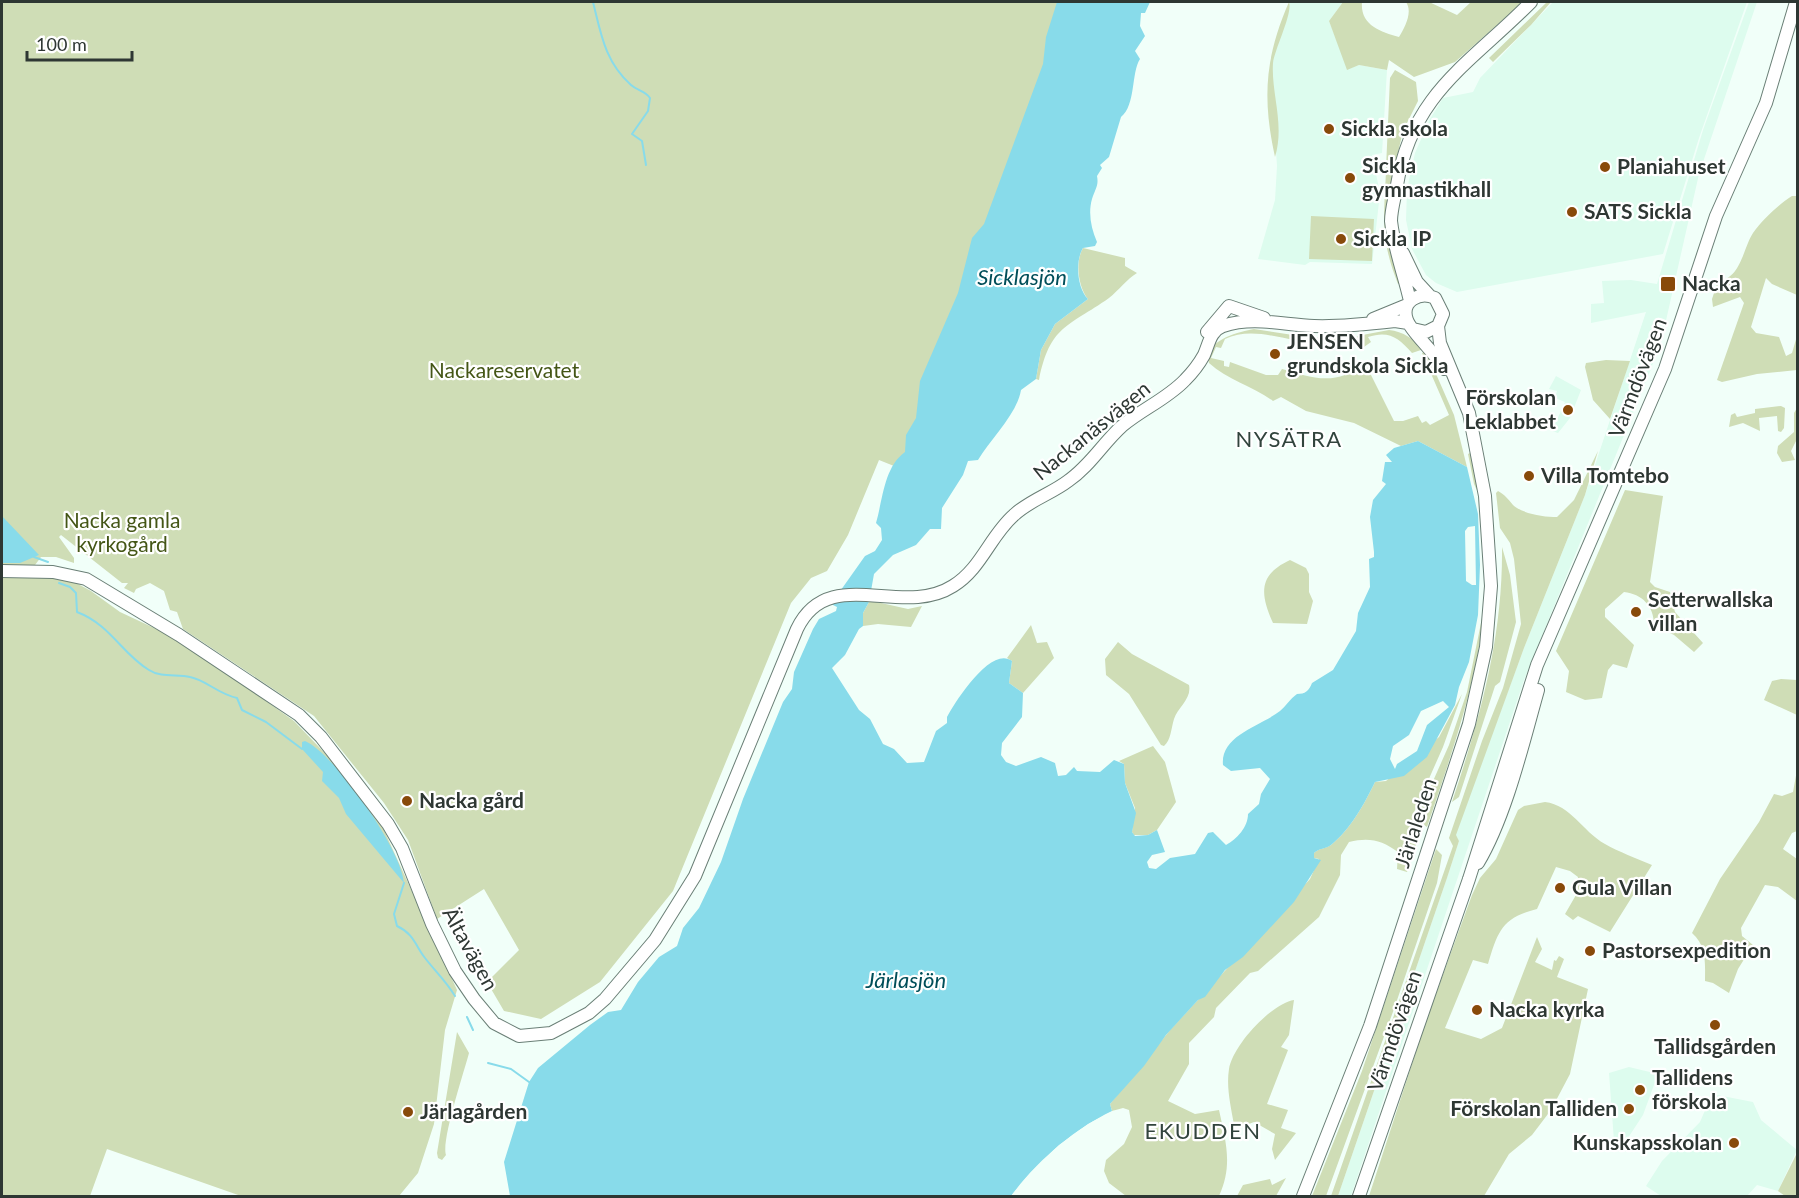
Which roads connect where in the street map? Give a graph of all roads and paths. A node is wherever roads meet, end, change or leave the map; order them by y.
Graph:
1 (1531, 2) edge
2 (1796, 2) edge
3 (1395, 195) junction
4 (1429, 295) junction
5 (1409, 303) junction
6 (1229, 321) junction
7 (1274, 322) junction
8 (1361, 324) junction
9 (1410, 326) junction
10 (1438, 326) junction
11 (1475, 448) junction
12 (2, 571) edge
13 (933, 595) joint
14 (1303, 1197) edge
15 (1359, 1197) edge

1 - 3 main road
2 - 15 main road, Värmdövägen
3 - 4 main road
3 - 5 main road
4 - 5 main road
4 - 10 main road
5 - 8 main road
5 - 9 main road
6 - 7 main road
6 - 7 main road
6 - 13 main road, Nackanäsvägen
7 - 8 main road
8 - 9 main road
9 - 10 main road
9 - 11 main road, Järlaleden
10 - 11 main road, Järlaleden
11 - 14 main road, Järlaleden
12 - 13 main road, Ältavägen

